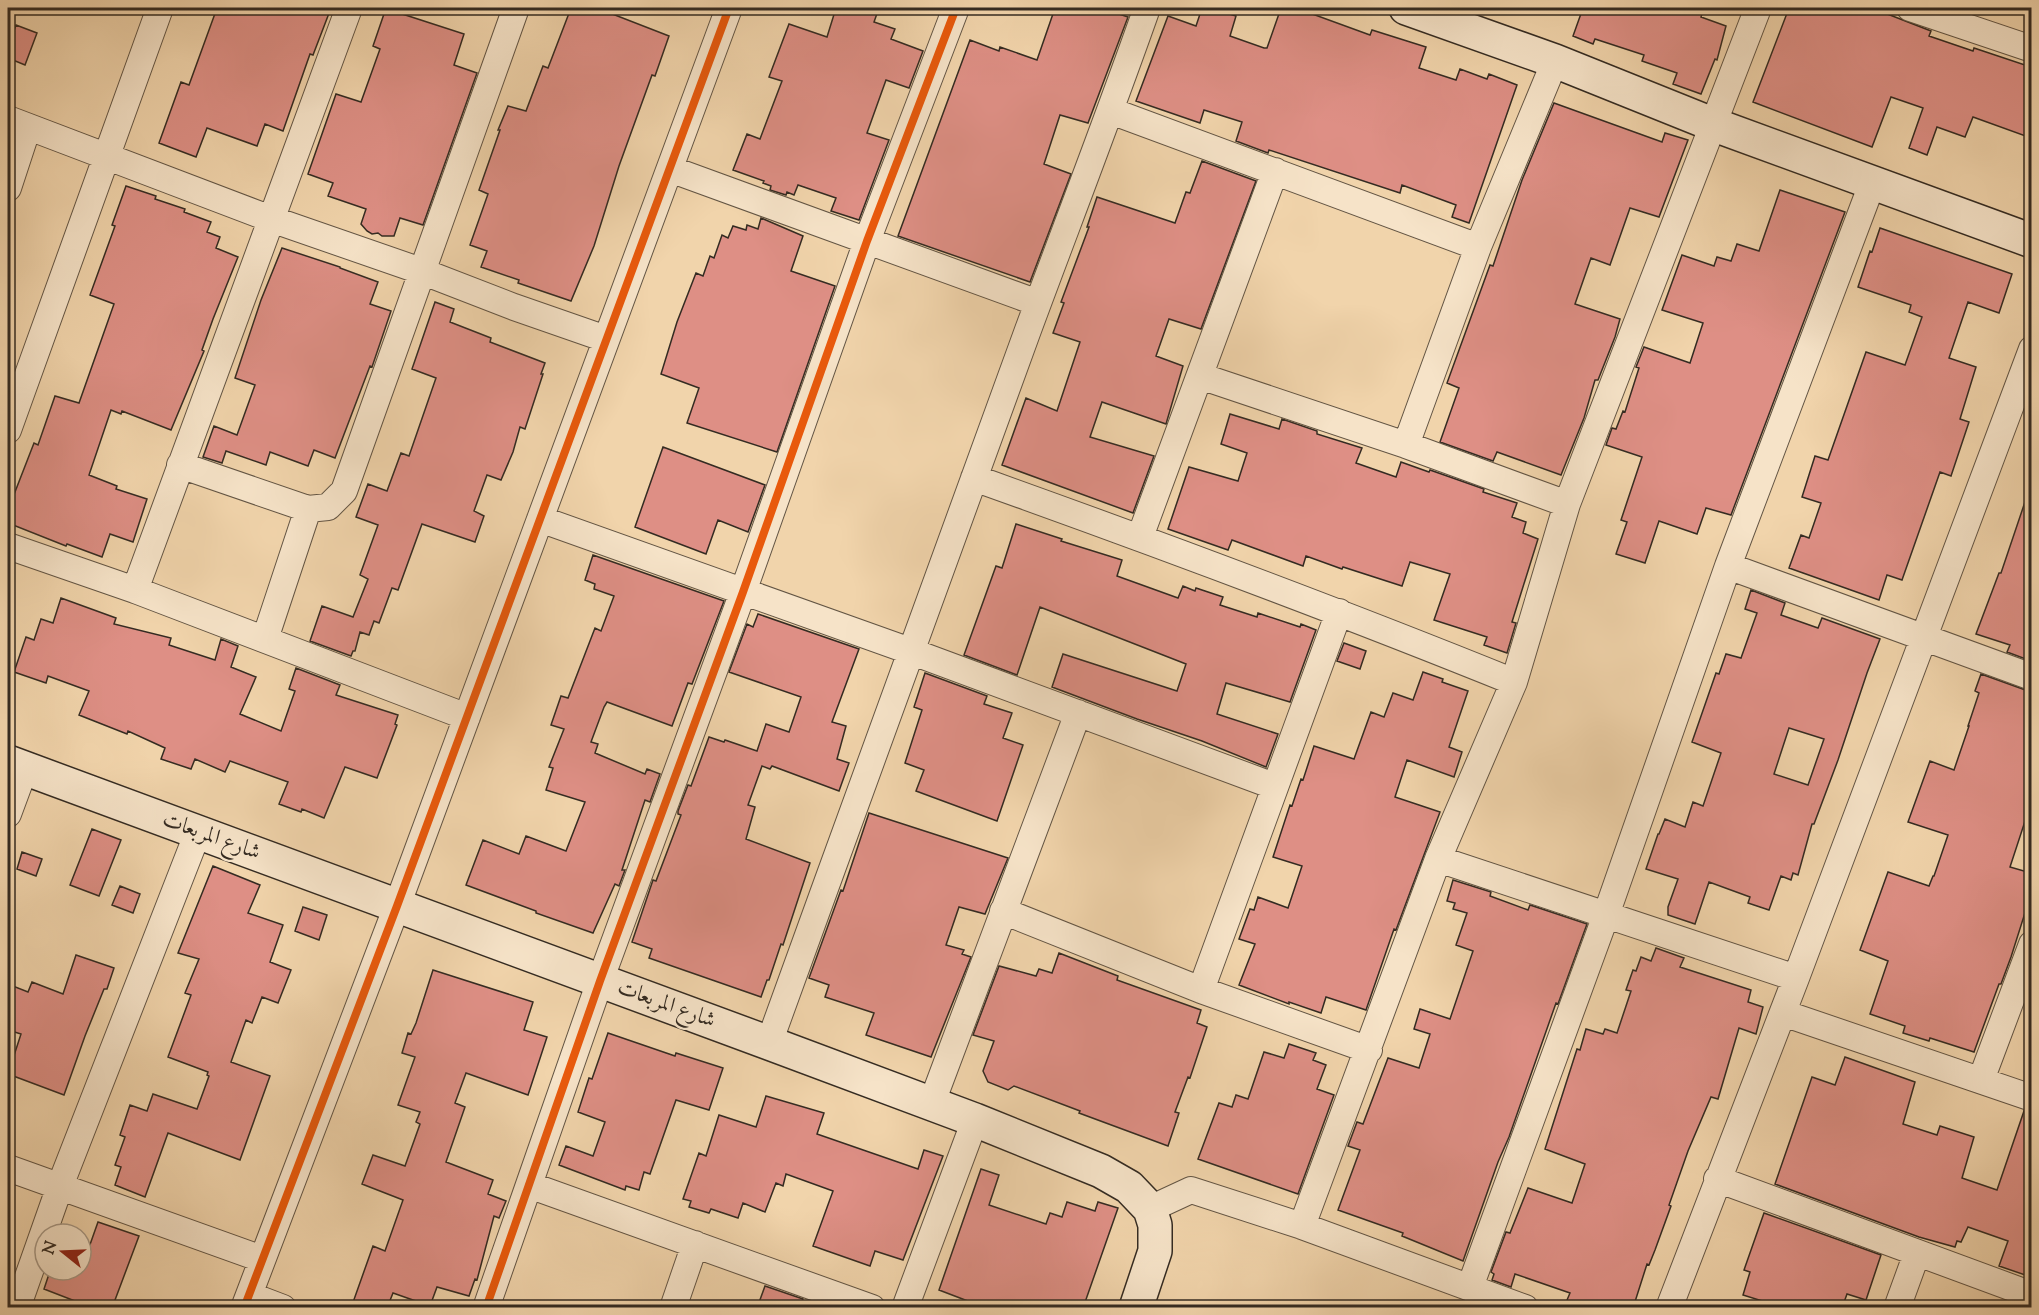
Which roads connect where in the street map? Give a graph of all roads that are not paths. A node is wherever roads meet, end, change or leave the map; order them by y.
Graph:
1 (160, 8) edge
2 (349, 8) edge
3 (516, 8) edge
4 (729, 8) edge
5 (956, 8) edge
6 (1147, 8) edge
7 (1406, 8) edge
8 (1758, 8) edge
9 (1910, 8) edge
10 (2031, 49) edge
11 (1555, 61) junction
12 (1111, 111) junction
13 (18, 123) edge
14 (1712, 124) junction
15 (106, 157) junction
16 (670, 169) junction
17 (1275, 171) junction
18 (1872, 184) junction
19 (8, 188) edge
20 (270, 219) junction
21 (2031, 241) edge
22 (867, 242) junction
23 (1478, 247) junction
24 (421, 271) junction
25 (1038, 303) junction
26 (606, 339) junction
27 (2031, 349) edge
28 (1200, 376) junction
29 (8, 430) edge
30 (1406, 445) junction
31 (180, 465) junction
32 (974, 478) junction
33 (1567, 504) junction
34 (308, 509) junction
35 (540, 519) junction
36 (1140, 537) junction
37 (8, 546) edge
38 (1728, 566) junction
39 (135, 590) junction
40 (743, 592) junction
41 (1339, 612) junction
42 (1924, 637) junction
43 (265, 639) junction
44 (910, 651) junction
45 (2031, 677) edge
46 (1514, 682) junction
47 (1078, 713) junction
48 (467, 717) junction
49 (16, 765) edge
50 (1274, 786) junction
51 (8, 814) edge
52 (198, 832) junction
53 (1438, 859) junction
54 (397, 906) junction
55 (1003, 911) junction
56 (1606, 915) junction
57 (2031, 944) edge
58 (1796, 978) junction
59 (600, 981) junction
60 (1201, 990) junction
61 (1783, 1013) junction
62 (769, 1042) junction
63 (1369, 1050) junction
64 (1982, 1080) junction
65 (2031, 1098) edge
66 (932, 1105) junction
67 (975, 1120) junction
68 (8, 1168) edge
69 (1717, 1179) junction
70 (529, 1185) junction
71 (60, 1186) junction
72 (1150, 1209) junction
73 (1302, 1226) junction
74 (695, 1244) junction
75 (1917, 1253) junction
76 (262, 1259) junction
77 (1470, 1287) junction
78 (2031, 1295) edge
79 (246, 1301) edge
80 (17, 1308) edge
81 (283, 1308) edge
82 (486, 1308) edge
83 (673, 1308) edge
84 (872, 1308) edge
85 (905, 1308) edge
86 (1136, 1308) edge
87 (1525, 1308) edge
88 (1669, 1308) edge
89 (1897, 1308) edge

1 - 15 street
2 - 20 street
3 - 24 street
4 - 16 street
5 - 22 street
6 - 12 street
7 - 11 street
8 - 14 street
9 - 10 street
11 - 14 street
11 - 23 street
12 - 17 street
12 - 25 street
13 - 15 street
13 - 19 street
14 - 18 street
14 - 33 street
15 - 20 street
15 - 29 street
16 - 22 street
16 - 26 street
17 - 23 street
17 - 28 street
18 - 21 street
18 - 38 street
20 - 24 street
20 - 31 street
22 - 25 street
22 - 40 street
23 - 30 street
24 - 26 street
24 - 34 street
25 - 32 street
26 - 35 street
27 - 42 street
28 - 30 street
28 - 36 street
30 - 33 street
31 - 34 street
31 - 39 street
32 - 36 street
32 - 44 street
33 - 46 street
34 - 43 street
35 - 40 street
35 - 48 street
36 - 41 street
37 - 39 street
38 - 42 street
38 - 56 street
39 - 43 street
40 - 44 street
40 - 59 street
41 - 46 street
41 - 50 street
42 - 45 street
42 - 58 street
43 - 48 street
44 - 47 street
44 - 62 street
46 - 53 street
47 - 50 street
47 - 55 street
48 - 54 street
49 - 51 street
49 - 52 street, شارع المربعات
50 - 60 street
52 - 54 street, شارع المربعات
52 - 71 street
53 - 56 street
53 - 63 street
54 - 59 street, شارع المربعات
54 - 76 street
55 - 60 street
55 - 66 street
56 - 58 street
56 - 77 street
57 - 64 street
58 - 61 street
59 - 62 street, شارع المربعات
59 - 70 street
60 - 63 street
61 - 64 street
61 - 69 street
62 - 66 street, شارع المربعات
63 - 73 street
64 - 65 street
66 - 67 street, شارع المربعات
67 - 72 street, شارع المربعات
67 - 85 street
68 - 71 street
69 - 75 street
69 - 88 street
70 - 74 street
70 - 82 street
71 - 76 street
71 - 80 street
72 - 73 street
72 - 86 street
73 - 77 street
74 - 83 street
74 - 84 street
75 - 78 street
75 - 89 street
76 - 79 street
77 - 87 street
79 - 81 street

